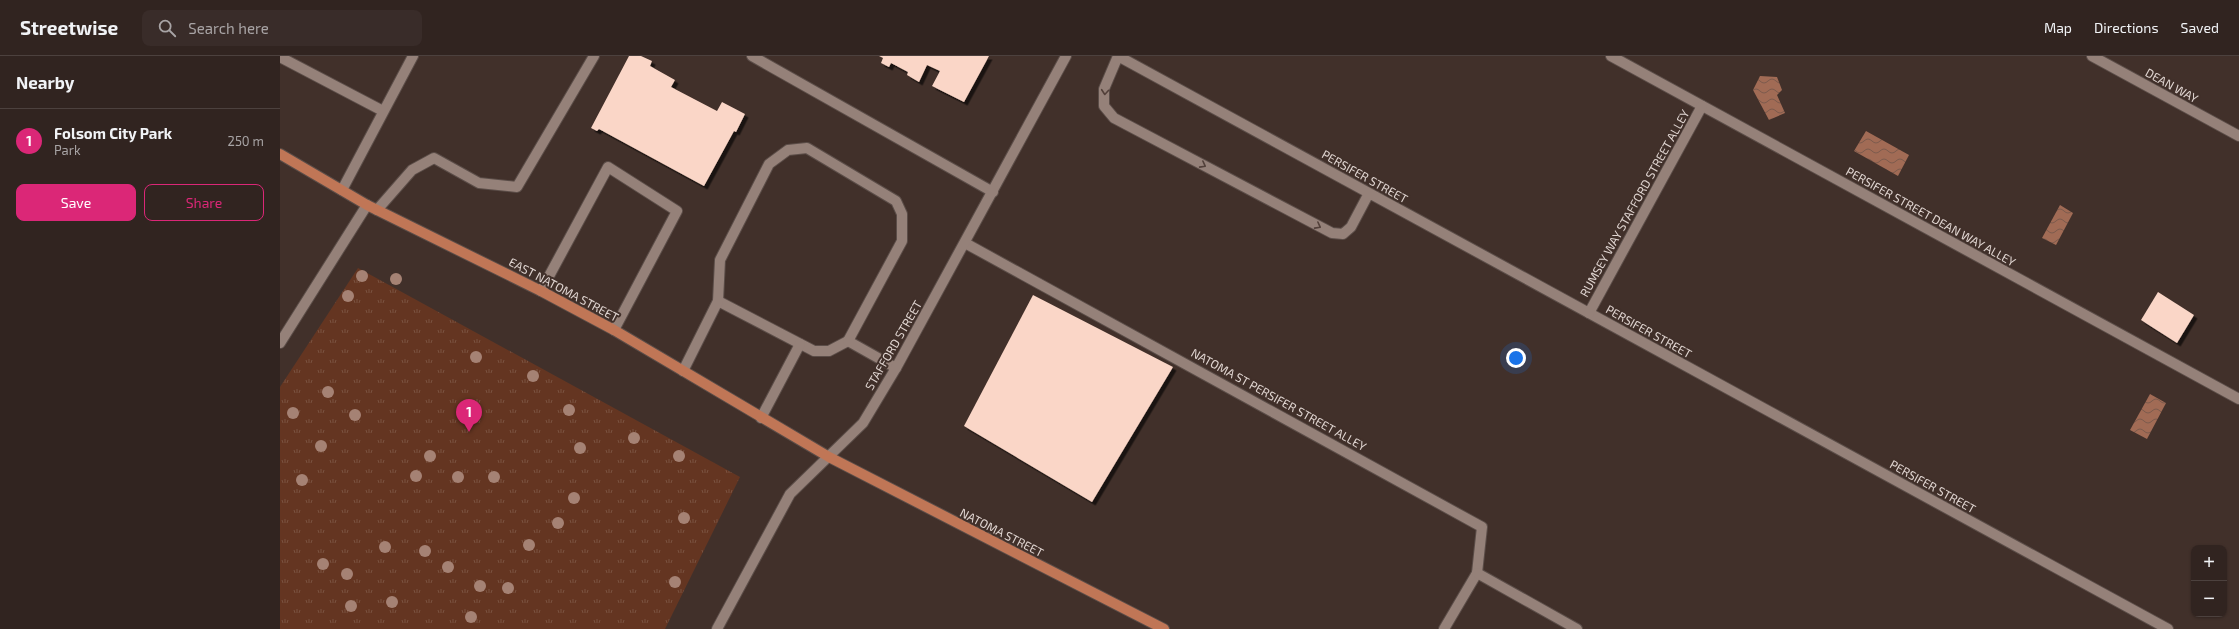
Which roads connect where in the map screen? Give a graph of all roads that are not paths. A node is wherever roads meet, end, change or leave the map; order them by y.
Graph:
1 (413, 56) edge
2 (594, 56) edge
3 (752, 56) edge
4 (1066, 56) edge
5 (1118, 56) edge
6 (1611, 56) edge
7 (2092, 56) edge
8 (280, 57) edge
9 (1702, 106) junction
10 (383, 111) junction
11 (2239, 136) edge
12 (280, 154) edge
13 (342, 190) junction
14 (993, 192) junction
15 (1369, 193) junction
16 (367, 205) junction
17 (377, 210) junction
18 (965, 243) junction
19 (542, 291) junction
20 (718, 301) junction
21 (1589, 313) junction
22 (614, 330) junction
23 (848, 341) junction
24 (280, 343) edge
25 (800, 344) junction
26 (896, 368) junction
27 (683, 371) junction
28 (2239, 399) edge
29 (762, 418) junction
30 (829, 458) junction
31 (1477, 572) junction
32 (717, 629) edge
33 (1164, 629) edge
34 (1444, 629) edge
35 (1577, 629) edge
36 (2168, 629) edge

1 - 10 street
2 - 17 street
3 - 14 street
4 - 14 street, STAFFORD STREET
5 - 15 street, PERSIFER STREET
5 -> 15 street
6 - 9 street, PERSIFER STREET DEAN WAY ALLEY
7 - 11 street, DEAN WAY
8 - 10 street
9 - 21 street, RUMSEY WAY STAFFORD STREET ALLEY
9 - 28 street, PERSIFER STREET DEAN WAY ALLEY
10 - 13 street
12 - 13 main road, EAST NATOMA STREET
13 - 16 main road, EAST NATOMA STREET
14 - 18 street, STAFFORD STREET
15 - 21 street, PERSIFER STREET
16 - 17 main road, EAST NATOMA STREET
16 - 24 street
17 - 19 main road, EAST NATOMA STREET
18 - 26 street, STAFFORD STREET
18 - 31 street, NATOMA ST PERSIFER STREET ALLEY
19 - 22 main road, EAST NATOMA STREET
19 - 22 street
20 - 23 street
20 - 25 street
20 - 27 street
21 - 36 street, PERSIFER STREET
22 - 27 main road, EAST NATOMA STREET
23 - 25 street
23 - 26 street
25 - 29 street
26 - 30 street, STAFFORD STREET
27 - 29 main road, EAST NATOMA STREET
29 - 30 main road, EAST NATOMA STREET
30 - 32 street, STAFFORD STREET
30 - 33 main road, NATOMA STREET
31 - 34 street, NATOMA ST PERSIFER STREET ALLEY
31 - 35 street

